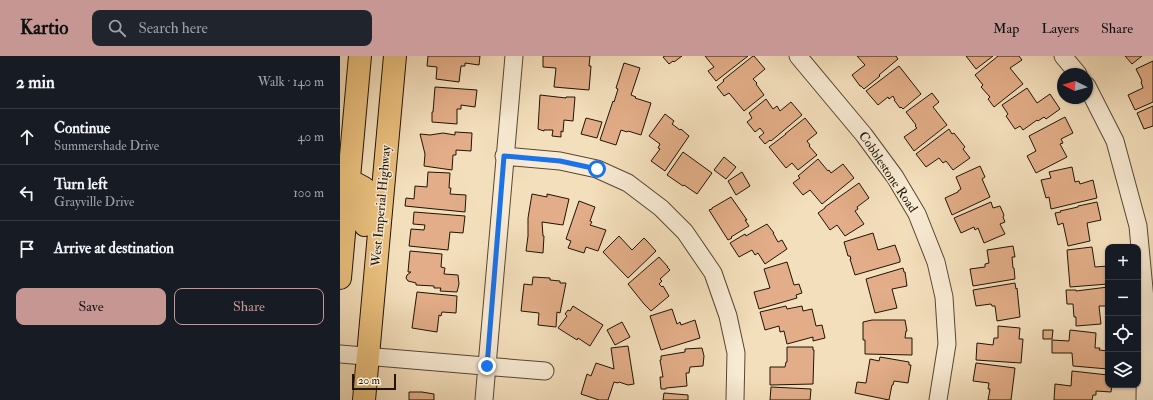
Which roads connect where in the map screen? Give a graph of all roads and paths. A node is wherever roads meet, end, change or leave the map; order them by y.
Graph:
1 (360, 56) edge
2 (395, 56) edge
3 (514, 56) edge
4 (798, 56) edge
5 (1063, 56) edge
6 (1073, 68) edge
7 (1093, 98) edge
8 (504, 156) junction
9 (345, 180) edge
10 (340, 278) edge
11 (374, 285) junction
12 (340, 354) edge
13 (368, 357) junction
14 (487, 366) junction
15 (545, 371) dead end
16 (364, 400) edge
17 (484, 400) edge
18 (735, 400) edge
19 (938, 400) edge
20 (1145, 400) edge

1 - 9 main road
2 - 11 main road, West Imperial Highway
3 - 8 street
4 - 19 street, Cobblestone Road
5 - 6 street
7 - 20 street
8 - 14 street
8 - 18 street
9 - 10 main road
9 - 11 main road
11 - 13 main road, West Imperial Highway
12 - 13 street
13 - 14 street
13 - 16 main road, West Imperial Highway
14 - 15 street
14 - 17 street

